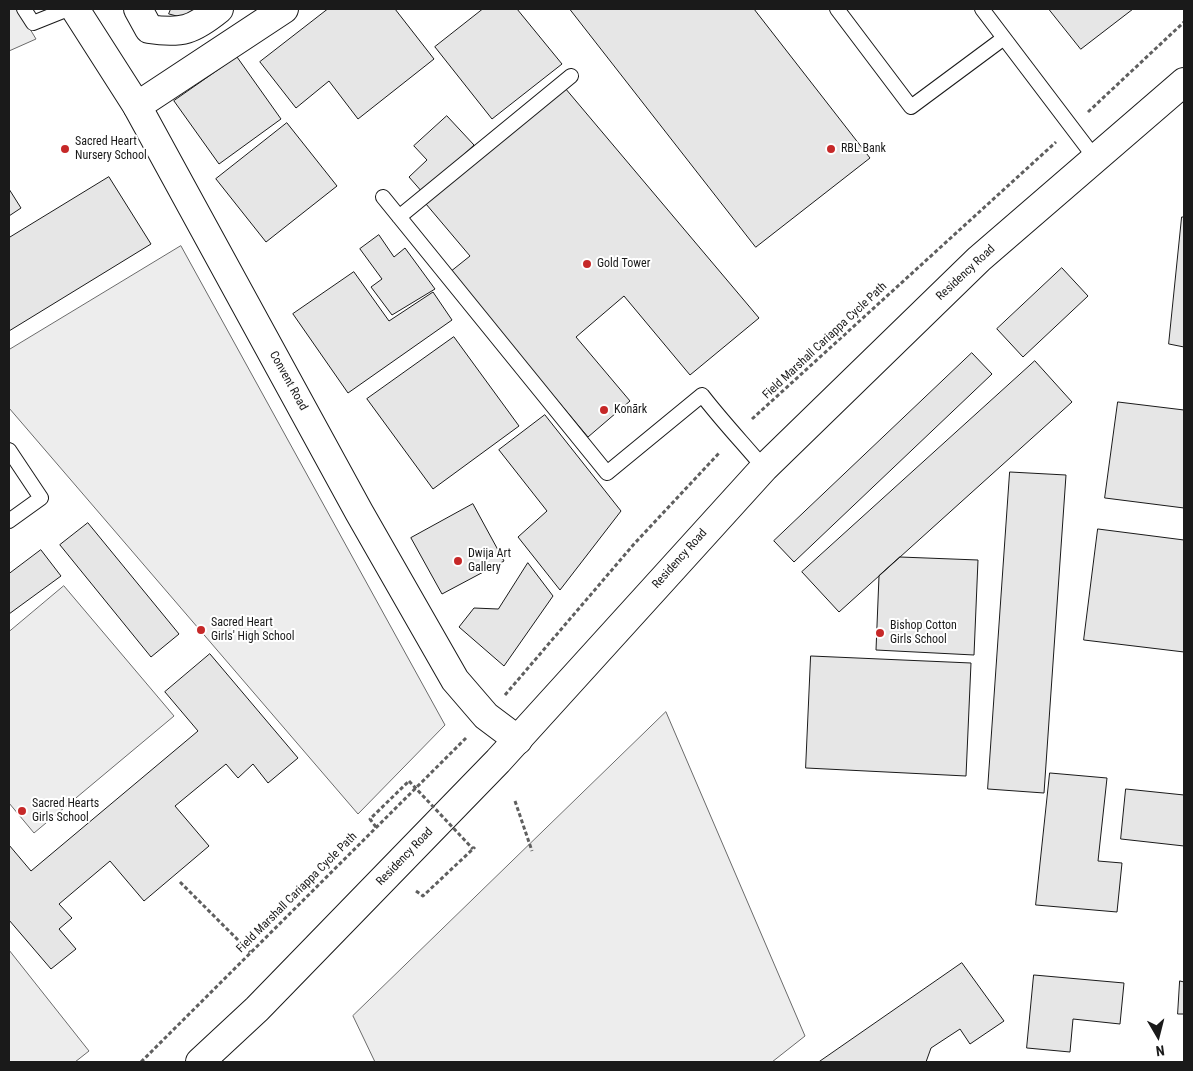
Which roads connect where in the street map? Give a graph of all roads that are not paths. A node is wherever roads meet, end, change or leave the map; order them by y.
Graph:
1 (24, 9) edge
2 (68, 9) edge
3 (75, 9) edge
4 (138, 9) edge
5 (219, 9) edge
6 (284, 9) edge
7 (837, 9) edge
8 (982, 9) edge
9 (1004, 38) junction
10 (571, 76) dead end
11 (1184, 82) edge
12 (137, 106) junction
13 (1095, 158) junction
14 (383, 196) dead end
15 (399, 217) junction
16 (9, 450) edge
17 (764, 468) junction
18 (9, 521) edge
19 (518, 740) junction
20 (200, 1062) edge

1 - 2 lane
3 - 12 main road, Convent Road
4 - 5 main road
6 - 12 main road
7 - 9 lane
8 - 9 lane
9 - 13 lane
10 - 15 lane
11 - 13 main road, Residency Road
12 - 19 main road, Convent Road
13 - 17 main road, Residency Road
14 - 15 lane
15 - 17 lane
16 - 18 lane
17 - 19 main road, Residency Road
19 - 20 main road, Residency Road

